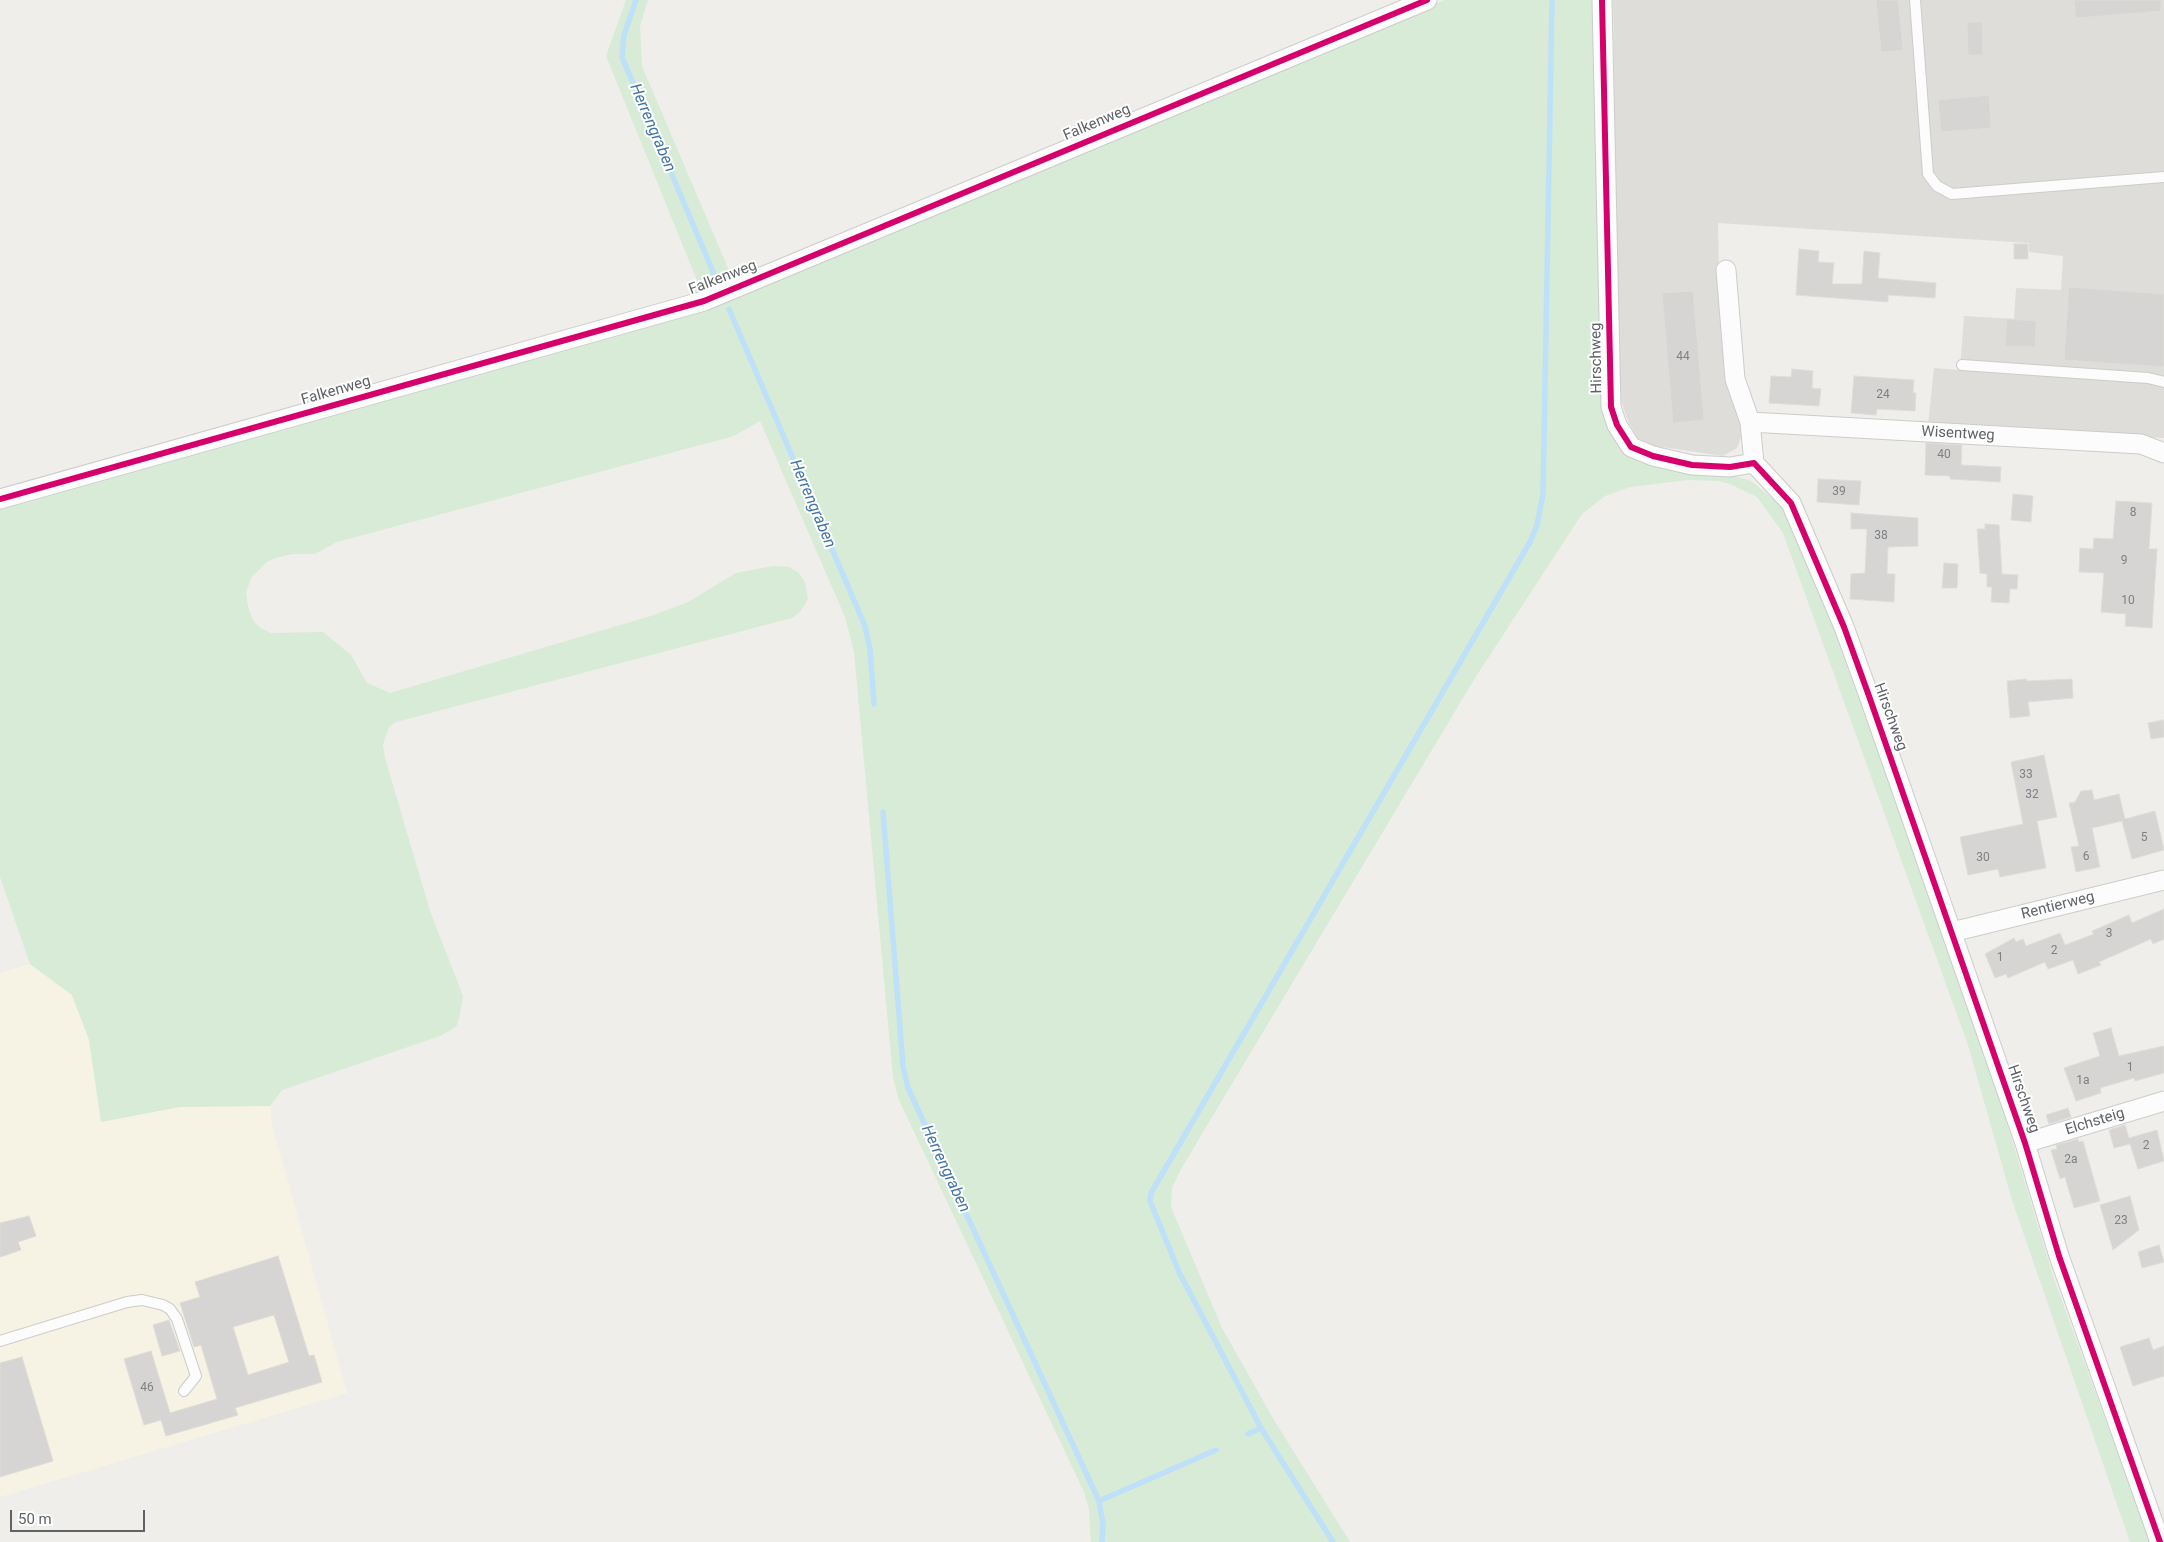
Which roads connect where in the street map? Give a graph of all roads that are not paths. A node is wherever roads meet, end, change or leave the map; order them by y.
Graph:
1 (1427, 0) edge
2 (1602, 0) edge
3 (1915, 0) edge
4 (2164, 177) edge
5 (1726, 270) dead end
6 (1962, 365) dead end
7 (2164, 382) edge
8 (1750, 422) junction
9 (2164, 453) edge
10 (1754, 463) junction
11 (0, 499) edge
12 (2164, 880) edge
13 (1952, 932) junction
14 (2164, 1101) edge
15 (2025, 1143) junction
16 (0, 1341) edge
17 (184, 1391) dead end
18 (2160, 1542) edge

1 - 11 street, Falkenweg
2 - 10 street, Hirschweg
3 - 4 lane
5 - 8 street
6 - 7 lane
8 - 9 street, Wisentweg
8 - 10 street
10 - 13 street, Hirschweg
12 - 13 street, Rentierweg
13 - 15 street, Hirschweg
14 - 15 street, Elchsteig
15 - 18 street, Hirschweg
16 - 17 lane

